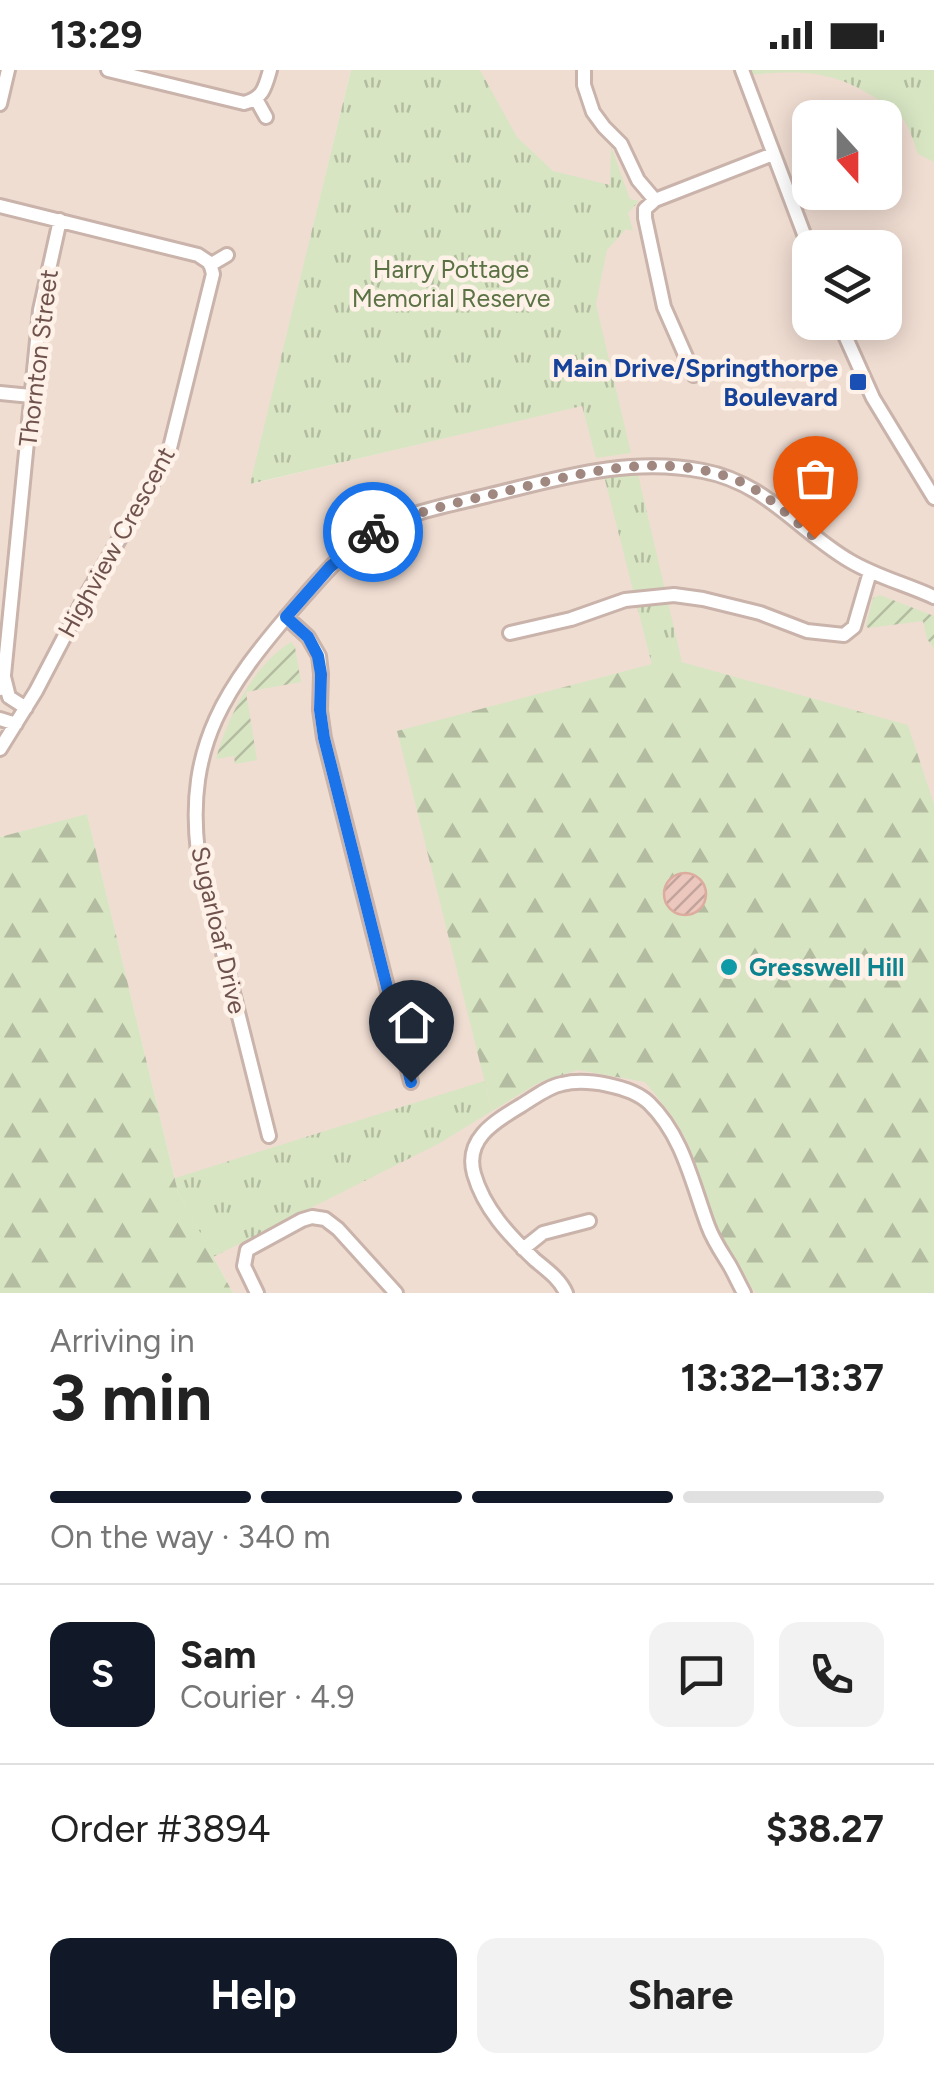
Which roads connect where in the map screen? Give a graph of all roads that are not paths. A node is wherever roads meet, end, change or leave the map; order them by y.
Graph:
1 (8, 70) edge
2 (108, 70) edge
3 (270, 70) edge
4 (584, 70) edge
5 (742, 70) edge
6 (256, 99) junction
7 (0, 104) edge
8 (266, 117) dead end
9 (774, 154) junction
10 (654, 200) junction
11 (0, 206) edge
12 (60, 220) junction
13 (802, 230) edge
14 (227, 256) dead end
15 (210, 264) junction
16 (846, 340) edge
17 (694, 375) dead end
18 (0, 392) edge
19 (32, 396) junction
20 (934, 498) edge
21 (870, 572) junction
22 (929, 593) edge
23 (286, 617) junction
24 (510, 634) dead end
25 (2, 682) edge
26 (26, 708) junction
27 (0, 719) edge
28 (16, 724) junction
29 (0, 750) edge
30 (411, 1082) dead end
31 (269, 1136) dead end
32 (590, 1221) dead end
33 (524, 1248) junction
34 (257, 1293) edge
35 (396, 1293) edge
36 (566, 1293) edge
37 (744, 1293) edge

1 - 7 street
2 - 6 street
3 - 6 street
4 - 10 street
5 - 9 street
6 - 8 street
9 - 10 street
9 - 13 street
10 - 17 street
11 - 12 street
12 - 15 street
12 - 19 street, Thornton Street
14 - 15 street
15 - 26 street, Highview Crescent
16 - 20 street
18 - 19 street
19 - 25 street, Thornton Street
21 - 22 street, Sugarloaf Drive
21 - 23 street, Sugarloaf Drive
21 - 24 street
23 - 30 street
23 - 31 street, Sugarloaf Drive
25 - 26 street, Thornton Street
26 - 28 street, Highview Crescent
27 - 28 street
28 - 29 street, Highview Crescent
32 - 33 street
33 - 36 street
33 - 37 street
34 - 35 street

